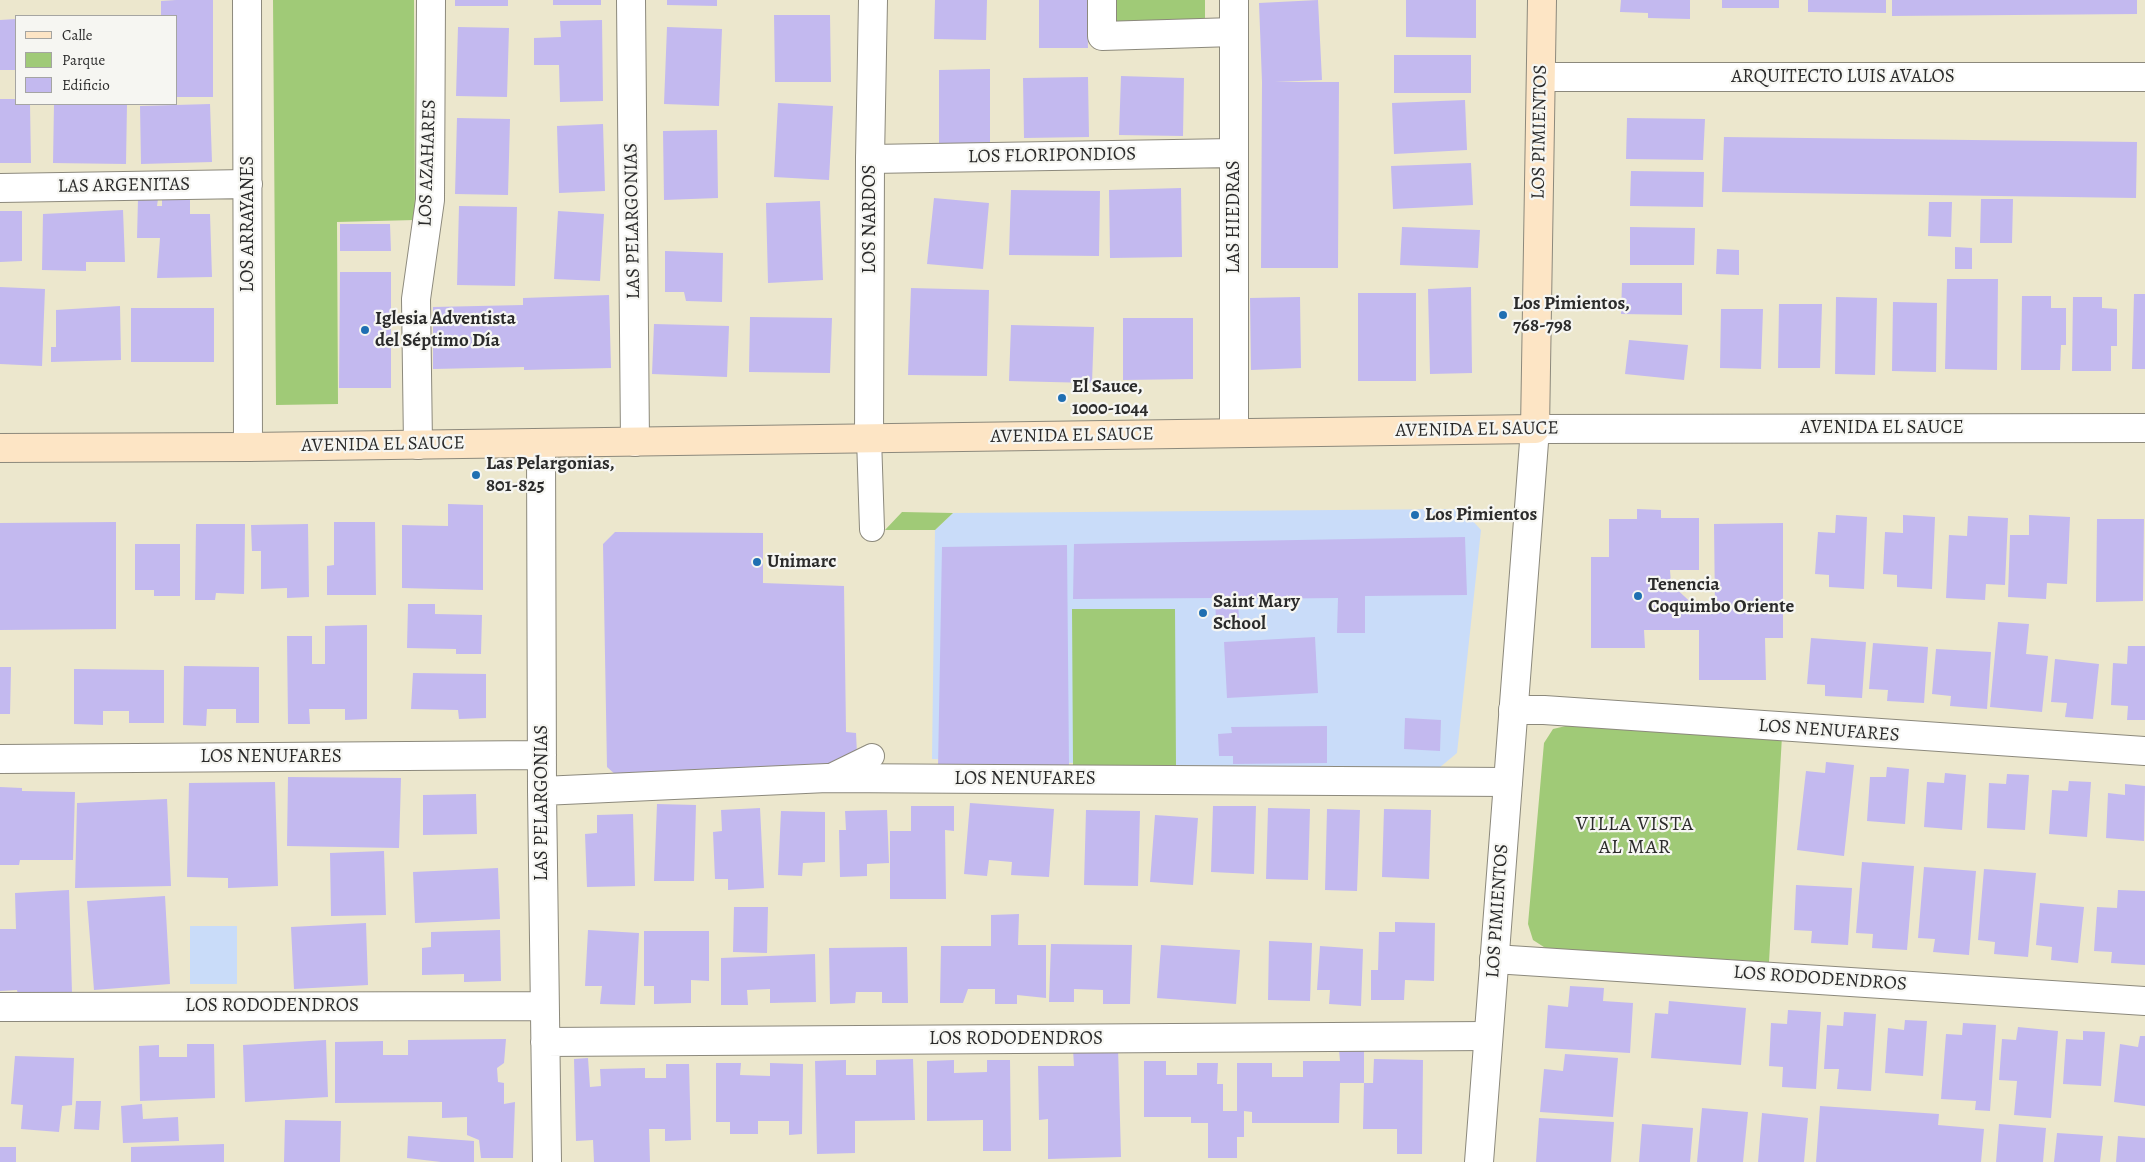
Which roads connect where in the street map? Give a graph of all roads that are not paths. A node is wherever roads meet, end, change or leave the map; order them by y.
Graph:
1 (248, 0) edge
2 (430, 0) edge
3 (631, 0) edge
4 (873, 0) edge
5 (1102, 0) edge
6 (1234, 0) edge
7 (1542, 0) edge
8 (1234, 32) junction
9 (1541, 77) junction
10 (2145, 78) edge
11 (1234, 153) junction
12 (870, 159) junction
13 (248, 184) junction
14 (0, 188) edge
15 (2145, 428) edge
16 (1535, 429) junction
17 (1234, 434) junction
18 (869, 438) junction
19 (635, 442) junction
20 (541, 443) junction
21 (418, 445) junction
22 (0, 448) edge
23 (248, 448) junction
24 (872, 529) dead end
25 (1513, 710) junction
26 (2145, 751) edge
27 (542, 755) junction
28 (872, 756) dead end
29 (0, 759) edge
30 (827, 778) junction
31 (1508, 782) junction
32 (542, 791) junction
33 (1494, 959) junction
34 (2145, 1001) edge
35 (0, 1006) edge
36 (544, 1006) junction
37 (1488, 1036) junction
38 (545, 1042) junction
39 (547, 1162) edge
40 (1479, 1162) edge

1 - 13 street, LOS ARRAYANES
2 - 21 street, LOS AZAHARES
3 - 19 street, LAS PELARGONIAS
4 - 12 street, LOS NARDOS
5 - 8 street
6 - 8 street, LAS HIEDRAS
7 - 9 main road, LOS PIMIENTOS
8 - 11 street, LAS HIEDRAS
9 - 10 street, ARQUITECTO LUIS AVALOS
9 - 16 main road, LOS PIMIENTOS
11 - 12 street, LOS FLORIPONDIOS
11 - 17 street, LAS HIEDRAS
12 - 18 street, LOS NARDOS
13 - 14 street, LAS ARGENITAS
13 - 23 street, LOS ARRAYANES
15 - 16 street, AVENIDA EL SAUCE
16 - 17 main road, AVENIDA EL SAUCE
16 - 25 street, LOS PIMIENTOS
17 - 18 main road, AVENIDA EL SAUCE
18 - 19 main road, AVENIDA EL SAUCE
18 - 24 lane
19 - 20 main road, AVENIDA EL SAUCE
20 - 21 main road, AVENIDA EL SAUCE
20 - 27 street, LAS PELARGONIAS
21 - 23 main road, AVENIDA EL SAUCE
22 - 23 main road, AVENIDA EL SAUCE
25 - 26 street, LOS NENUFARES
25 - 31 street, LOS PIMIENTOS
27 - 29 street, LOS NENUFARES
27 - 32 street, LAS PELARGONIAS
28 - 30 lane
30 - 31 street, LOS NENUFARES
30 - 32 street, LOS NENUFARES
31 - 33 street, LOS PIMIENTOS
32 - 36 street, LAS PELARGONIAS
33 - 34 street, LOS RODODENDROS
33 - 37 street, LOS PIMIENTOS
35 - 36 street, LOS RODODENDROS
36 - 38 street, LAS PELARGONIAS
37 - 38 street, LOS RODODENDROS
37 - 40 street, LOS PIMIENTOS
38 - 39 street, LAS PELARGONIAS

